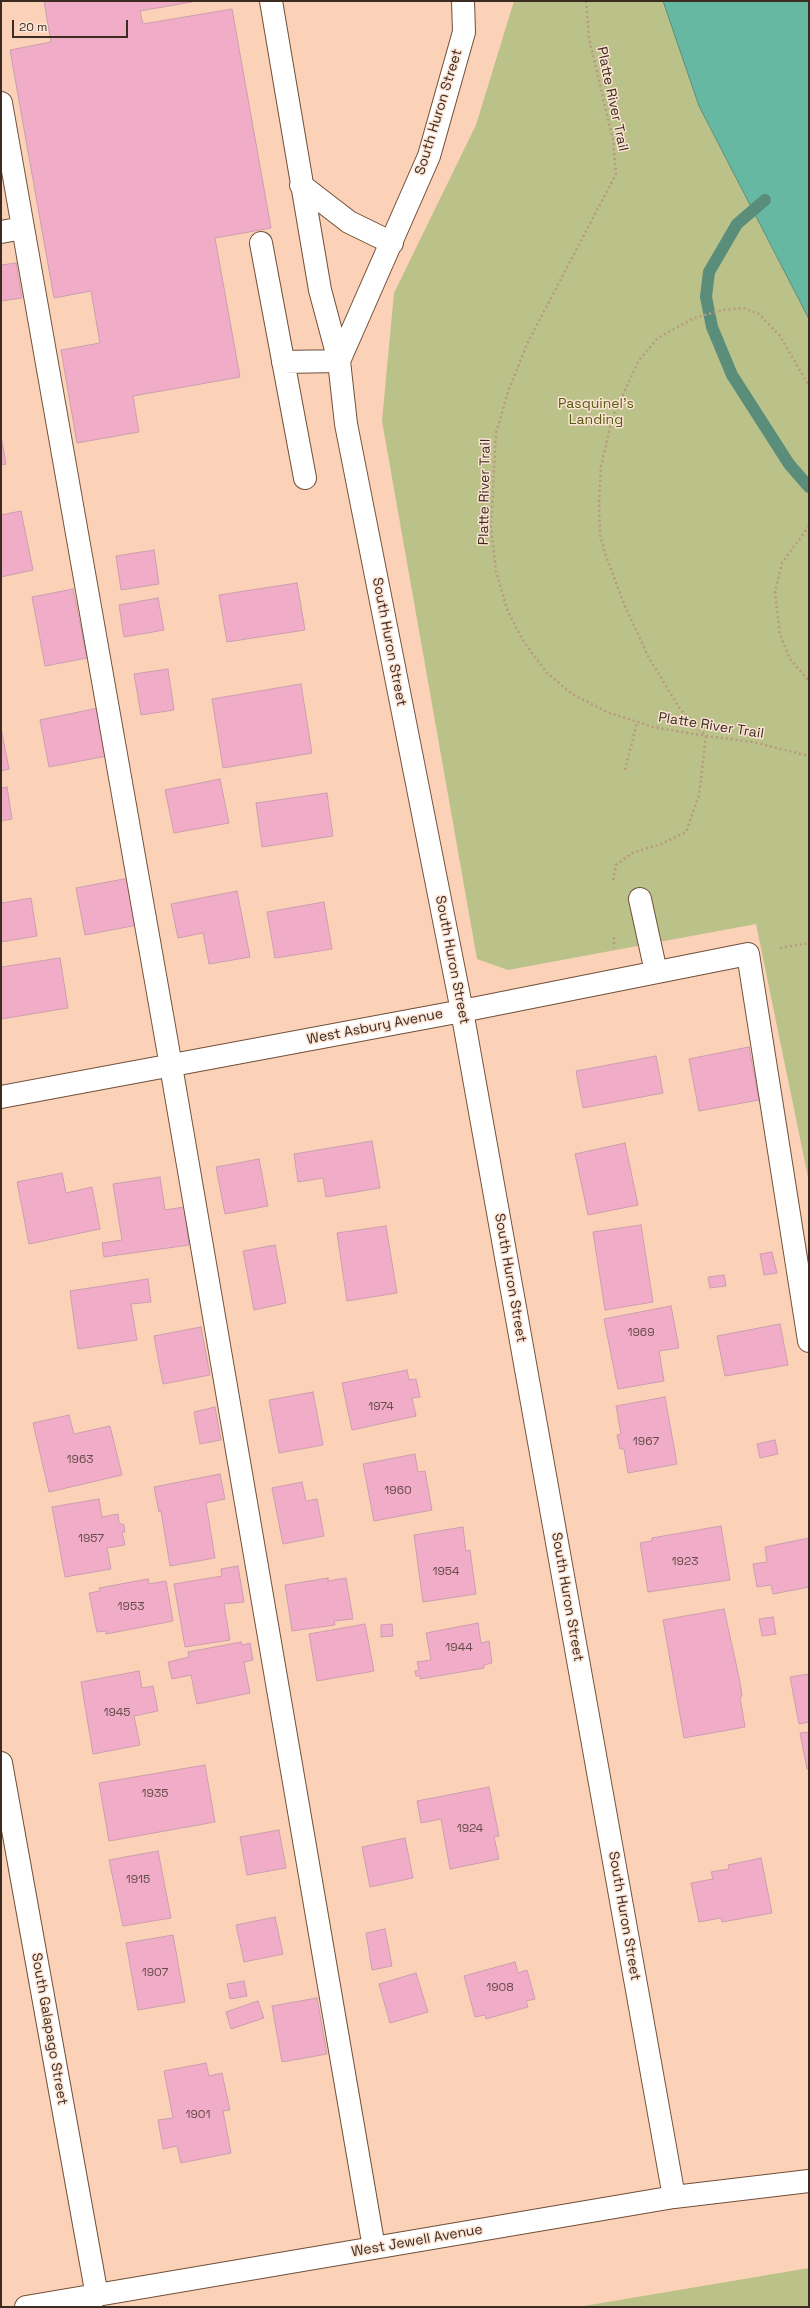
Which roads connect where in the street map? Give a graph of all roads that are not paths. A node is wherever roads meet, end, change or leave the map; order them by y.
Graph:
1 (271, 1) edge
2 (463, 1) edge
3 (1, 103) edge
4 (301, 185) junction
5 (23, 228) junction
6 (1, 232) edge
7 (261, 242) dead end
8 (392, 243) junction
9 (339, 361) junction
10 (283, 362) junction
11 (305, 478) dead end
12 (640, 899) dead end
13 (656, 972) junction
14 (462, 1011) junction
15 (171, 1066) junction
16 (1, 1097) edge
17 (809, 1341) edge
18 (1, 1763) edge
19 (809, 2180) edge
20 (674, 2197) junction
21 (374, 2248) junction
22 (97, 2296) junction
23 (26, 2307) edge

1 - 4 street, South Huron Street
2 - 8 street, South Huron Street
3 - 5 street
4 - 8 street
4 - 9 street, South Huron Street
5 - 6 street
5 - 15 street
7 - 10 street
8 - 9 street, South Huron Street
9 - 10 street
9 - 14 street, South Huron Street
10 - 11 street
12 - 13 street
13 - 14 street, West Asbury Avenue
13 - 17 street, West Asbury Avenue
14 - 15 street, West Asbury Avenue
14 - 20 street, South Huron Street
15 - 16 street, West Asbury Avenue
15 - 21 street
18 - 22 street, South Galapago Street
19 - 20 street, West Jewell Avenue
20 - 21 street, West Jewell Avenue
21 - 22 street, West Jewell Avenue
22 - 23 street, West Jewell Avenue

